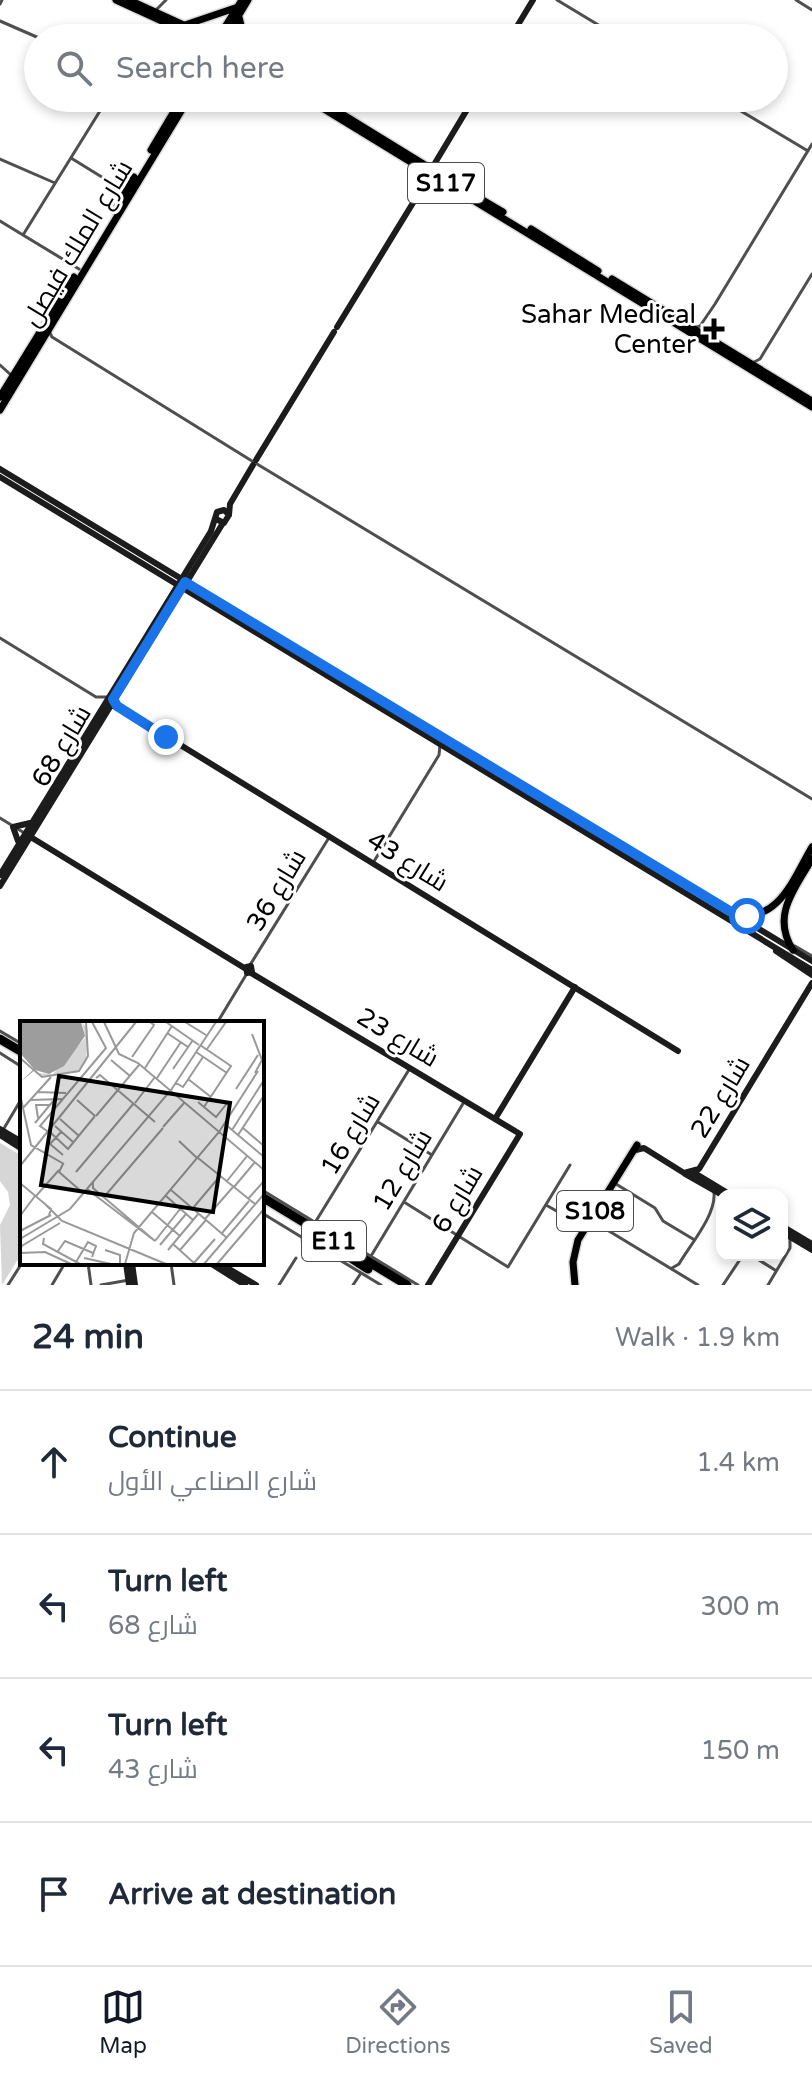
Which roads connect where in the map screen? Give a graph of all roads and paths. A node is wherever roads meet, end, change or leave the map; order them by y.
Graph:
1 (116, 0) edge
2 (129, 0) edge
3 (166, 0) edge
4 (248, 0) edge
5 (533, 0) edge
6 (557, 0) edge
7 (796, 0) edge
8 (163, 5) junction
9 (240, 7) edge
10 (812, 10) edge
11 (155, 11) junction
12 (164, 15) junction
13 (0, 21) edge
14 (168, 24) edge
15 (183, 24) edge
16 (188, 24) edge
17 (228, 24) edge
18 (518, 24) edge
19 (597, 24) edge
20 (24, 31) edge
21 (99, 112) edge
22 (174, 112) edge
23 (180, 112) edge
24 (330, 112) edge
25 (338, 112) edge
26 (466, 112) edge
27 (743, 112) edge
28 (812, 144) edge
29 (808, 151) junction
30 (71, 158) junction
31 (0, 159) edge
32 (431, 171) junction
33 (55, 183) junction
34 (118, 187) junction
35 (128, 188) junction
36 (123, 196) junction
37 (0, 221) edge
38 (23, 235) junction
39 (79, 269) junction
40 (812, 274) edge
41 (702, 324) junction
42 (49, 327) junction
43 (693, 328) junction
44 (702, 334) junction
45 (52, 337) junction
46 (42, 339) junction
47 (756, 361) junction
48 (0, 365) edge
49 (10, 374) junction
50 (0, 397) edge
51 (812, 401) edge
52 (812, 407) edge
53 (0, 410) edge
54 (255, 462) junction
55 (0, 469) edge
56 (0, 477) edge
57 (230, 504) junction
58 (221, 510) junction
59 (229, 515) junction
60 (216, 519) junction
61 (223, 523) junction
62 (188, 572) junction
63 (177, 581) junction
64 (192, 590) junction
65 (174, 595) junction
66 (0, 638) edge
67 (96, 697) junction
68 (111, 698) junction
69 (105, 706) junction
70 (117, 706) junction
71 (440, 743) junction
72 (449, 749) junction
73 (439, 755) junction
74 (812, 799) edge
75 (0, 818) edge
76 (33, 824) junction
77 (13, 827) junction
78 (27, 835) junction
79 (330, 836) junction
80 (37, 841) junction
81 (20, 846) junction
82 (812, 847) edge
83 (812, 859) edge
84 (373, 863) junction
85 (0, 875) edge
86 (0, 886) edge
87 (782, 904) junction
88 (733, 913) junction
89 (787, 940) junction
90 (793, 950) junction
91 (249, 969) junction
92 (812, 971) edge
93 (575, 987) junction
94 (218, 1021) edge
95 (0, 1031) edge
96 (0, 1039) edge
97 (20, 1043) edge
98 (0, 1045) edge
99 (20, 1051) edge
100 (678, 1051) dead end
101 (0, 1053) edge
102 (20, 1057) edge
103 (20, 1066) edge
104 (410, 1068) junction
105 (20, 1101) edge
106 (464, 1101) junction
107 (495, 1119) junction
108 (378, 1122) junction
109 (1, 1131) edge
110 (520, 1134) joint
111 (20, 1145) edge
112 (20, 1145) edge
113 (636, 1148) junction
114 (432, 1155) junction
115 (570, 1165) dead end
116 (682, 1172) junction
117 (693, 1172) junction
118 (615, 1183) junction
119 (721, 1189) edge
120 (712, 1190) junction
121 (264, 1191) edge
122 (716, 1193) edge
123 (264, 1198) edge
124 (716, 1201) edge
125 (404, 1202) junction
126 (713, 1203) junction
127 (264, 1205) edge
128 (546, 1205) junction
129 (264, 1214) edge
130 (597, 1222) junction
131 (586, 1226) junction
132 (316, 1229) junction
133 (788, 1230) edge
134 (457, 1236) junction
135 (789, 1237) joint
136 (693, 1239) junction
137 (800, 1243) junction
138 (812, 1247) edge
139 (790, 1248) junction
140 (371, 1256) junction
141 (296, 1258) dead end
142 (739, 1261) edge
143 (760, 1261) edge
144 (679, 1264) junction
145 (21, 1265) edge
146 (64, 1265) edge
147 (88, 1265) edge
148 (171, 1265) edge
149 (221, 1267) edge
150 (671, 1269) junction
151 (387, 1270) junction
152 (776, 1271) junction
153 (361, 1273) junction
154 (680, 1274) junction
155 (131, 1283) edge
156 (8, 1285) edge
157 (52, 1285) edge
158 (91, 1285) edge
159 (101, 1285) edge
160 (174, 1285) edge
161 (245, 1285) edge
162 (256, 1285) edge
163 (279, 1285) edge
164 (353, 1285) edge
165 (381, 1285) edge
166 (395, 1285) edge
167 (407, 1285) edge
168 (418, 1285) edge
169 (428, 1285) edge
170 (577, 1285) edge
171 (698, 1285) edge
172 (723, 1285) edge
173 (768, 1285) edge

1 - 14 main road
2 - 11 main road
3 - 8 street
4 - 9 main road
5 - 18 street
6 - 19 street
7 - 10 street
8 - 11 street
8 - 12 street
9 - 16 main road
9 - 17 main road
11 - 12 main road
12 - 15 main road
13 - 20 street
21 - 30 street
22 - 35 main road, شارع الملك فيصل
23 - 42 main road, شارع الملك فيصل
24 - 32 main road, S117
25 - 32 main road, S117
26 - 32 street
27 - 29 street
28 - 29 street
29 - 41 street
30 - 33 street
30 - 34 street
31 - 33 street
32 - 43 main road, S117
32 - 52 main road, S117
32 - 54 street
33 - 38 street
34 - 35 street
34 - 36 street
35 - 36 main road, شارع الملك فيصل
36 - 39 main road, شارع الملك فيصل
37 - 38 street
38 - 39 street
39 - 49 main road, شارع الملك فيصل
40 - 47 street
41 - 43 street
41 - 44 street
42 - 45 street
42 - 46 main road, شارع الملك فيصل
43 - 44 main road, S117
44 - 47 main road, S117
45 - 46 street
45 - 54 street
46 - 53 main road, شارع الملك فيصل
47 - 51 main road, S117
48 - 49 street
49 - 50 main road, شارع الملك فيصل
54 - 57 street
54 - 74 street
55 - 63 street
56 - 63 street
57 - 58 street
57 - 59 street
58 - 59 street
58 - 60 street
59 - 61 street
60 - 61 street
60 - 62 street
61 - 62 street
62 - 63 street
62 - 63 street, شارع 68
62 - 64 street
63 - 64 street
63 - 65 street
63 - 65 street, شارع 68
64 - 65 street
64 - 71 street
64 - 88 street
65 - 68 street, شارع 68
66 - 67 street
67 - 68 street
67 - 69 street
68 - 69 street, شارع 68
68 - 70 street, شارع 43
69 - 70 street
69 - 76 street, شارع 68
70 - 79 street, شارع 43
71 - 72 street
71 - 73 street
72 - 73 street
72 - 92 street
73 - 84 street
75 - 77 street, شارع 23
76 - 77 street
76 - 78 street, شارع 68
76 - 80 street
77 - 78 street, شارع 23
77 - 81 street
78 - 80 street, شارع 23
78 - 81 street, شارع 68
79 - 84 street, شارع 43
79 - 91 street, شارع 36
80 - 81 street
80 - 91 street, شارع 23
81 - 85 street, شارع 68
81 - 86 street, شارع 68
82 - 87 main road
83 - 87 main road
84 - 93 street, شارع 43
87 - 88 main road
87 - 89 main road
88 - 90 street
89 - 90 main road
89 - 92 street
90 - 92 street
91 - 94 street, شارع 36
91 - 104 street, شارع 23
92 - 117 street, شارع 22
93 - 100 street, شارع 43
93 - 107 street
95 - 97 street
96 - 99 highway
98 - 102 highway
101 - 103 street
104 - 106 street, شارع 23
104 - 108 street, شارع 16
105 - 109 street
106 - 107 street, شارع 23
106 - 114 street, شارع 12
107 - 110 street, شارع 23
108 - 114 street
108 - 132 street, شارع 16
109 - 111 street
109 - 112 street
110 - 134 street, شارع 6
113 - 116 street, شارع 22
113 - 117 street, شارع 22
113 - 118 main road, S108
113 - 170 main road, S108
114 - 125 street, شارع 12
115 - 128 street
116 - 117 street, شارع 22
116 - 120 street
117 - 119 street
118 - 130 main road, S108
118 - 136 street
120 - 122 street
120 - 126 street
121 - 132 street
123 - 132 highway, E11
124 - 126 street
125 - 134 street
125 - 140 street, شارع 12
126 - 136 street
127 - 132 highway, E11
128 - 131 street
128 - 134 street
129 - 132 street
130 - 131 main road, S108
130 - 150 street
131 - 170 main road, S108
132 - 140 street
132 - 151 highway, E11
132 - 153 street
132 - 166 highway, E11
133 - 138 street
134 - 169 street, شارع 6
135 - 137 street
135 - 139 street
136 - 144 street
137 - 138 street
137 - 139 street
139 - 152 street
140 - 151 street
141 - 163 street
142 - 172 street
143 - 152 street
144 - 150 street
144 - 154 street
145 - 156 street
146 - 157 street
147 - 158 street
148 - 160 street
149 - 161 street
149 - 162 street
150 - 154 street
151 - 167 highway, E11
151 - 168 street
152 - 173 street
153 - 164 street
153 - 165 street
154 - 171 street
155 - 159 street

